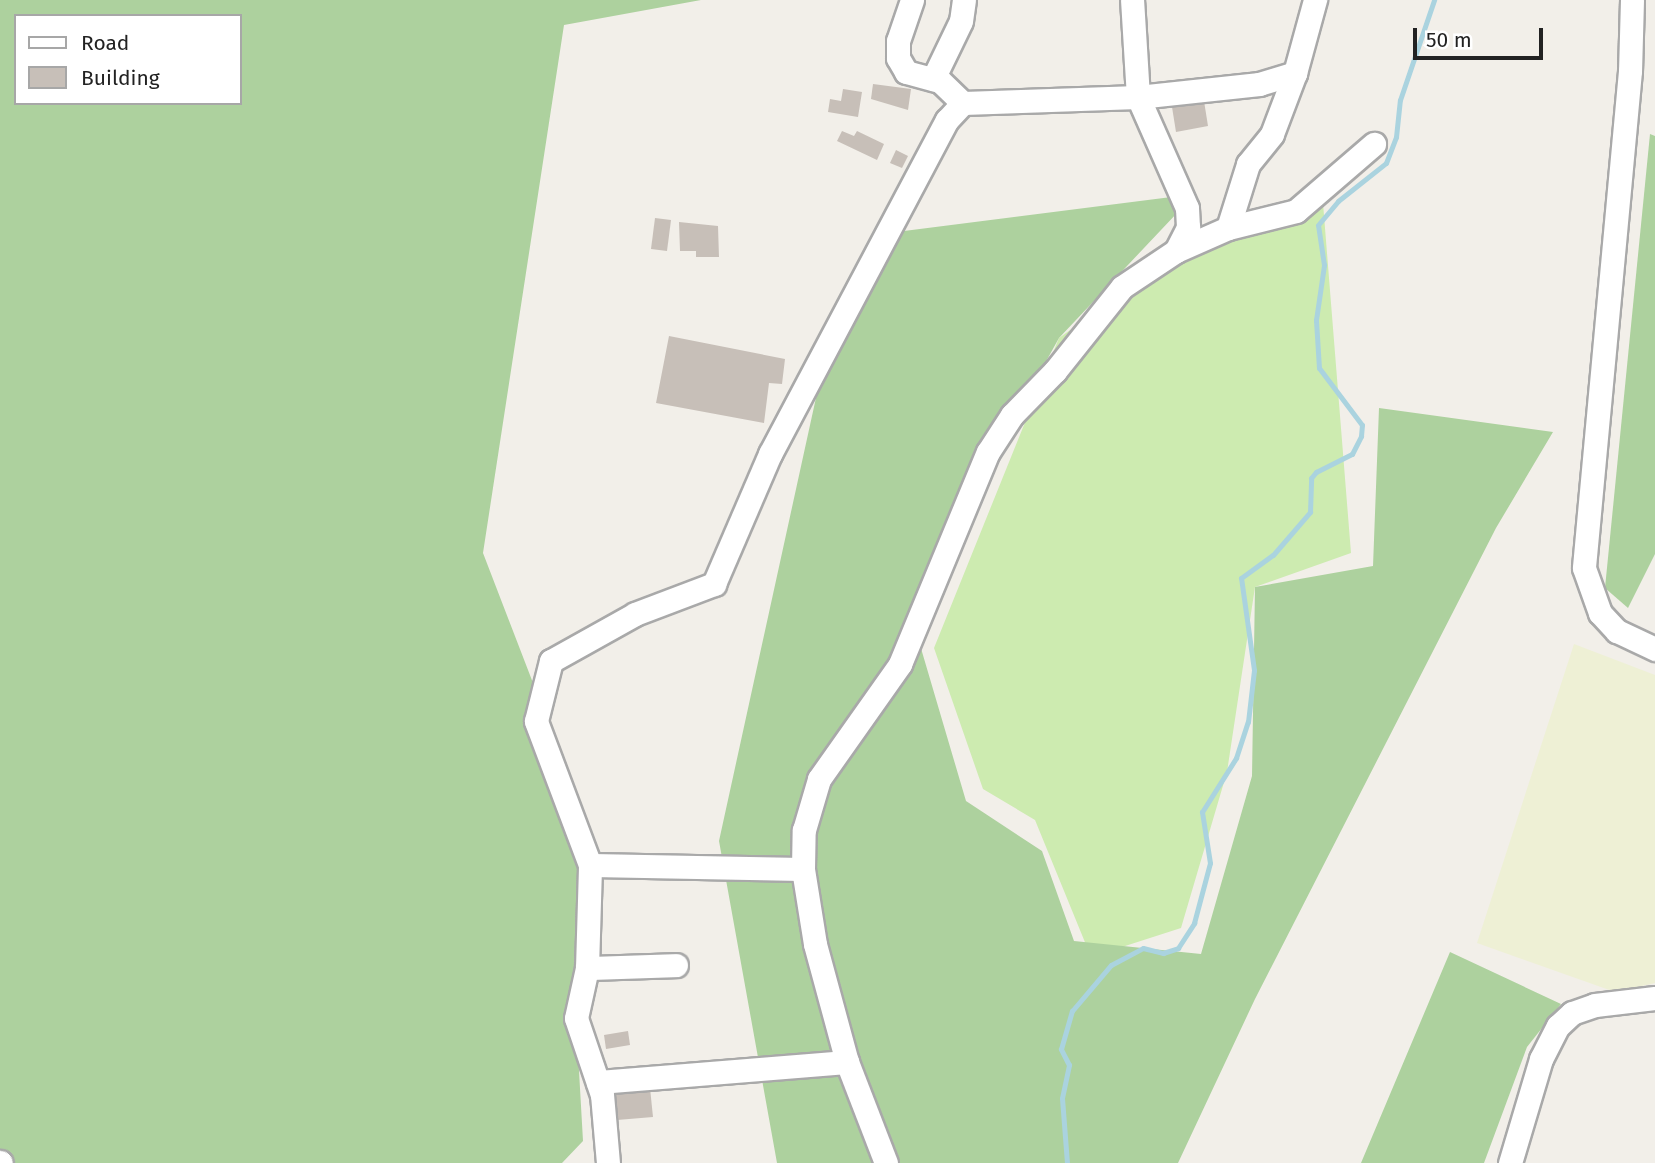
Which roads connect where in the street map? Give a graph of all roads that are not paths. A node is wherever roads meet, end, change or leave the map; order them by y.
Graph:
1 (912, 0) edge
2 (964, 0) edge
3 (1132, 0) edge
4 (1315, 0) edge
5 (1632, 0) edge
6 (1295, 73) junction
7 (933, 79) junction
8 (1138, 97) junction
9 (963, 103) junction
10 (1374, 144) dead end
11 (1228, 228) junction
12 (1176, 251) junction
13 (1655, 649) edge
14 (590, 865) junction
15 (803, 869) junction
16 (676, 965) dead end
17 (587, 968) junction
18 (1655, 998) edge
19 (847, 1062) junction
20 (598, 1082) junction
21 (608, 1163) edge
22 (886, 1163) edge
23 (1510, 1163) edge

1 - 7 street
2 - 7 street
3 - 8 street
4 - 6 street
5 - 13 street
6 - 8 street
6 - 11 street
7 - 9 street
8 - 9 street
8 - 12 street
9 - 14 street
10 - 11 street
11 - 12 street
12 - 15 street
14 - 15 street
14 - 17 street
15 - 19 street
16 - 17 street
17 - 20 street
18 - 23 street
19 - 20 street
19 - 22 street
20 - 21 street

